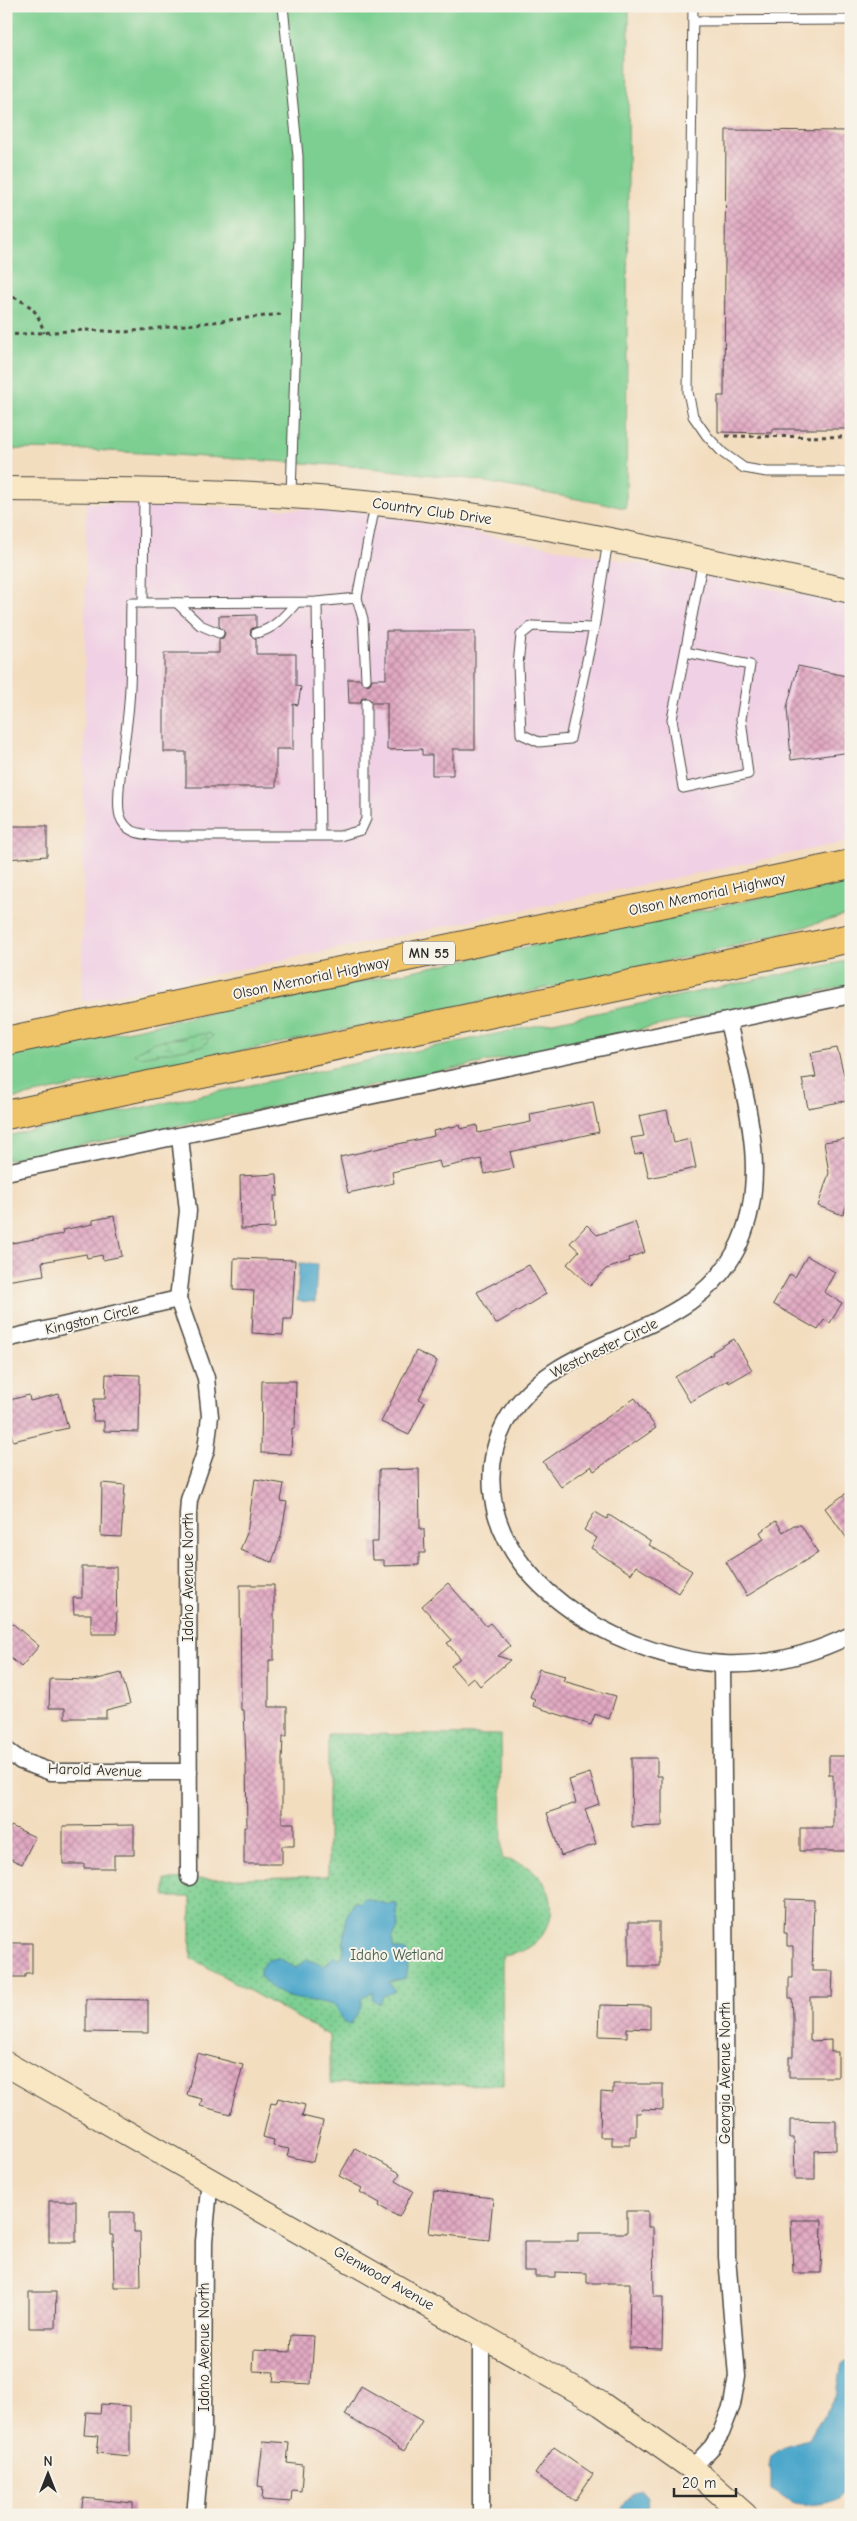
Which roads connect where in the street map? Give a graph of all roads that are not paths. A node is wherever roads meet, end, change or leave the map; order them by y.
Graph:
1 (283, 6) edge
2 (693, 6) edge
3 (851, 20) edge
4 (693, 21) junction
5 (851, 472) edge
6 (6, 488) edge
7 (144, 490) junction
8 (291, 495) junction
9 (376, 503) junction
10 (608, 541) junction
11 (703, 560) junction
12 (851, 591) edge
13 (357, 598) junction
14 (317, 602) junction
15 (144, 603) junction
16 (177, 603) junction
17 (296, 603) junction
18 (594, 628) junction
19 (219, 633) dead end
20 (256, 633) dead end
21 (685, 652) junction
22 (366, 679) dead end
23 (366, 703) dead end
24 (320, 835) junction
25 (851, 864) edge
26 (851, 938) edge
27 (851, 995) edge
28 (728, 1021) junction
29 (6, 1041) edge
30 (6, 1115) edge
31 (180, 1137) junction
32 (6, 1172) edge
33 (178, 1299) junction
34 (6, 1339) edge
35 (851, 1635) edge
36 (722, 1664) junction
37 (6, 1750) edge
38 (189, 1772) junction
39 (190, 1877) dead end
40 (6, 2064) edge
41 (210, 2179) junction
42 (481, 2333) junction
43 (692, 2468) junction
44 (195, 2515) edge
45 (481, 2515) edge
46 (745, 2515) edge

1 - 8 lane
2 - 4 lane
3 - 4 lane
4 - 5 lane
6 - 7 street, Country Club Drive
7 - 8 street, Country Club Drive
7 - 15 lane
8 - 9 street, Country Club Drive
9 - 10 street, Country Club Drive
9 - 13 lane
10 - 11 street, Country Club Drive
10 - 18 lane
11 - 12 street, Country Club Drive
11 - 21 lane
13 - 14 lane
13 - 22 lane
14 - 17 lane
14 - 24 lane
15 - 16 lane
15 - 24 lane
16 - 17 lane
16 - 19 lane
17 - 20 lane
18 - 18 lane
21 - 21 lane
23 - 24 lane
25 - 29 highway, Olson Memorial Highway / MN 55
26 - 30 highway
27 - 28 street
28 - 31 street
28 - 36 street, Westchester Circle
31 - 32 street
31 - 33 street, Idaho Avenue North
33 - 34 street, Kingston Circle
33 - 38 street, Idaho Avenue North
35 - 36 street, Westchester Circle
36 - 43 street, Georgia Avenue North
37 - 38 street, Harold Avenue
38 - 39 street, Idaho Avenue North
40 - 41 street, Glenwood Avenue
41 - 42 street, Glenwood Avenue
41 - 44 street, Idaho Avenue North
42 - 43 street, Glenwood Avenue
42 - 45 street
43 - 46 street, Glenwood Avenue

